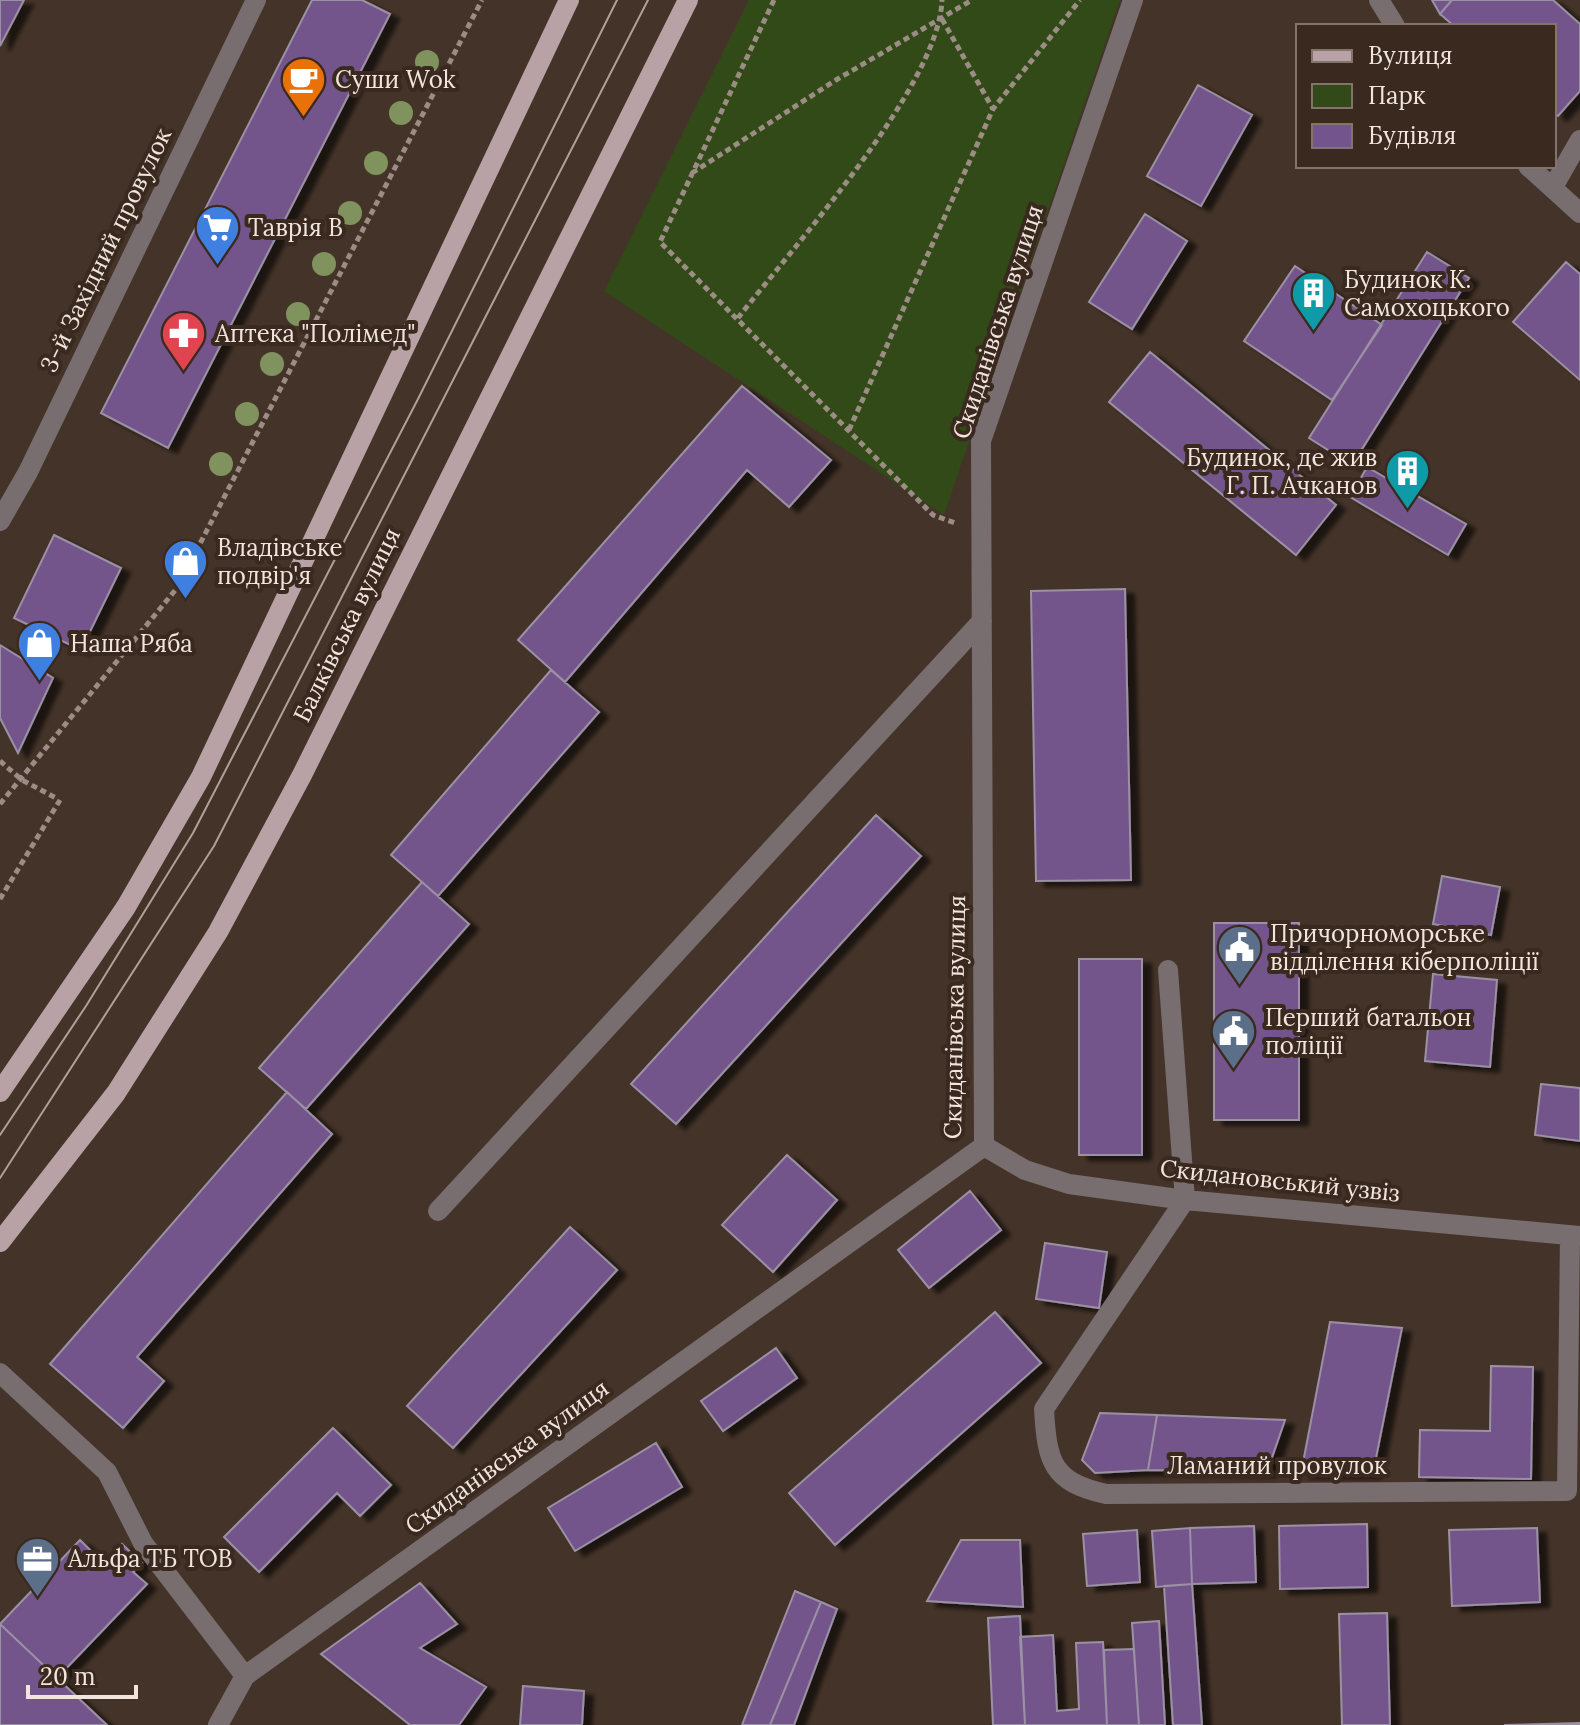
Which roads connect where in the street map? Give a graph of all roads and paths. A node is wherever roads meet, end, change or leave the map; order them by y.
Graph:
1 (256, 0) edge
2 (482, 0) edge
3 (569, 0) edge
4 (688, 0) edge
5 (774, 0) edge
6 (942, 0) edge
7 (972, 0) edge
8 (1080, 0) edge
9 (1133, 0) edge
10 (1379, 0) edge
11 (942, 18) junction
12 (1394, 24) edge
13 (993, 109) junction
14 (1580, 140) edge
15 (1530, 168) edge
16 (691, 174) junction
17 (1553, 187) junction
18 (1580, 213) edge
19 (738, 319) junction
20 (849, 430) junction
21 (0, 521) edge
22 (982, 533) junction
23 (982, 621) junction
24 (0, 761) edge
25 (22, 780) junction
26 (0, 804) edge
27 (0, 899) edge
28 (1168, 970) dead end
29 (0, 1092) edge
30 (984, 1146) junction
31 (1185, 1200) junction
32 (438, 1211) dead end
33 (1575, 1235) edge
34 (0, 1242) edge
35 (0, 1373) edge
36 (245, 1676) junction
37 (218, 1725) edge

1 - 21 street, 3-й Західний провулок
2 - 25 path
3 - 29 main road
4 - 34 main road, Балківська вулиця
5 - 16 path
6 - 11 path
7 - 11 path
8 - 13 path
9 - 22 street, Скиданівська вулиця
10 - 12 street
11 - 13 path
11 - 16 path
11 - 19 path
13 - 20 path
14 - 17 street
15 - 17 street
16 - 19 path
17 - 18 street
19 - 20 path
20 - 22 path
22 - 23 street, Скиданівська вулиця
23 - 30 street, Скиданівська вулиця
23 - 32 street
24 - 25 path
25 - 26 path
25 - 27 path
28 - 31 street
30 - 31 street, Скидановський узвіз
30 - 36 street, Скиданівська вулиця
31 - 33 street, Скидановський узвіз
31 - 33 street, Ламаний провулок
35 - 36 street
36 - 37 street, Скиданівська вулиця

